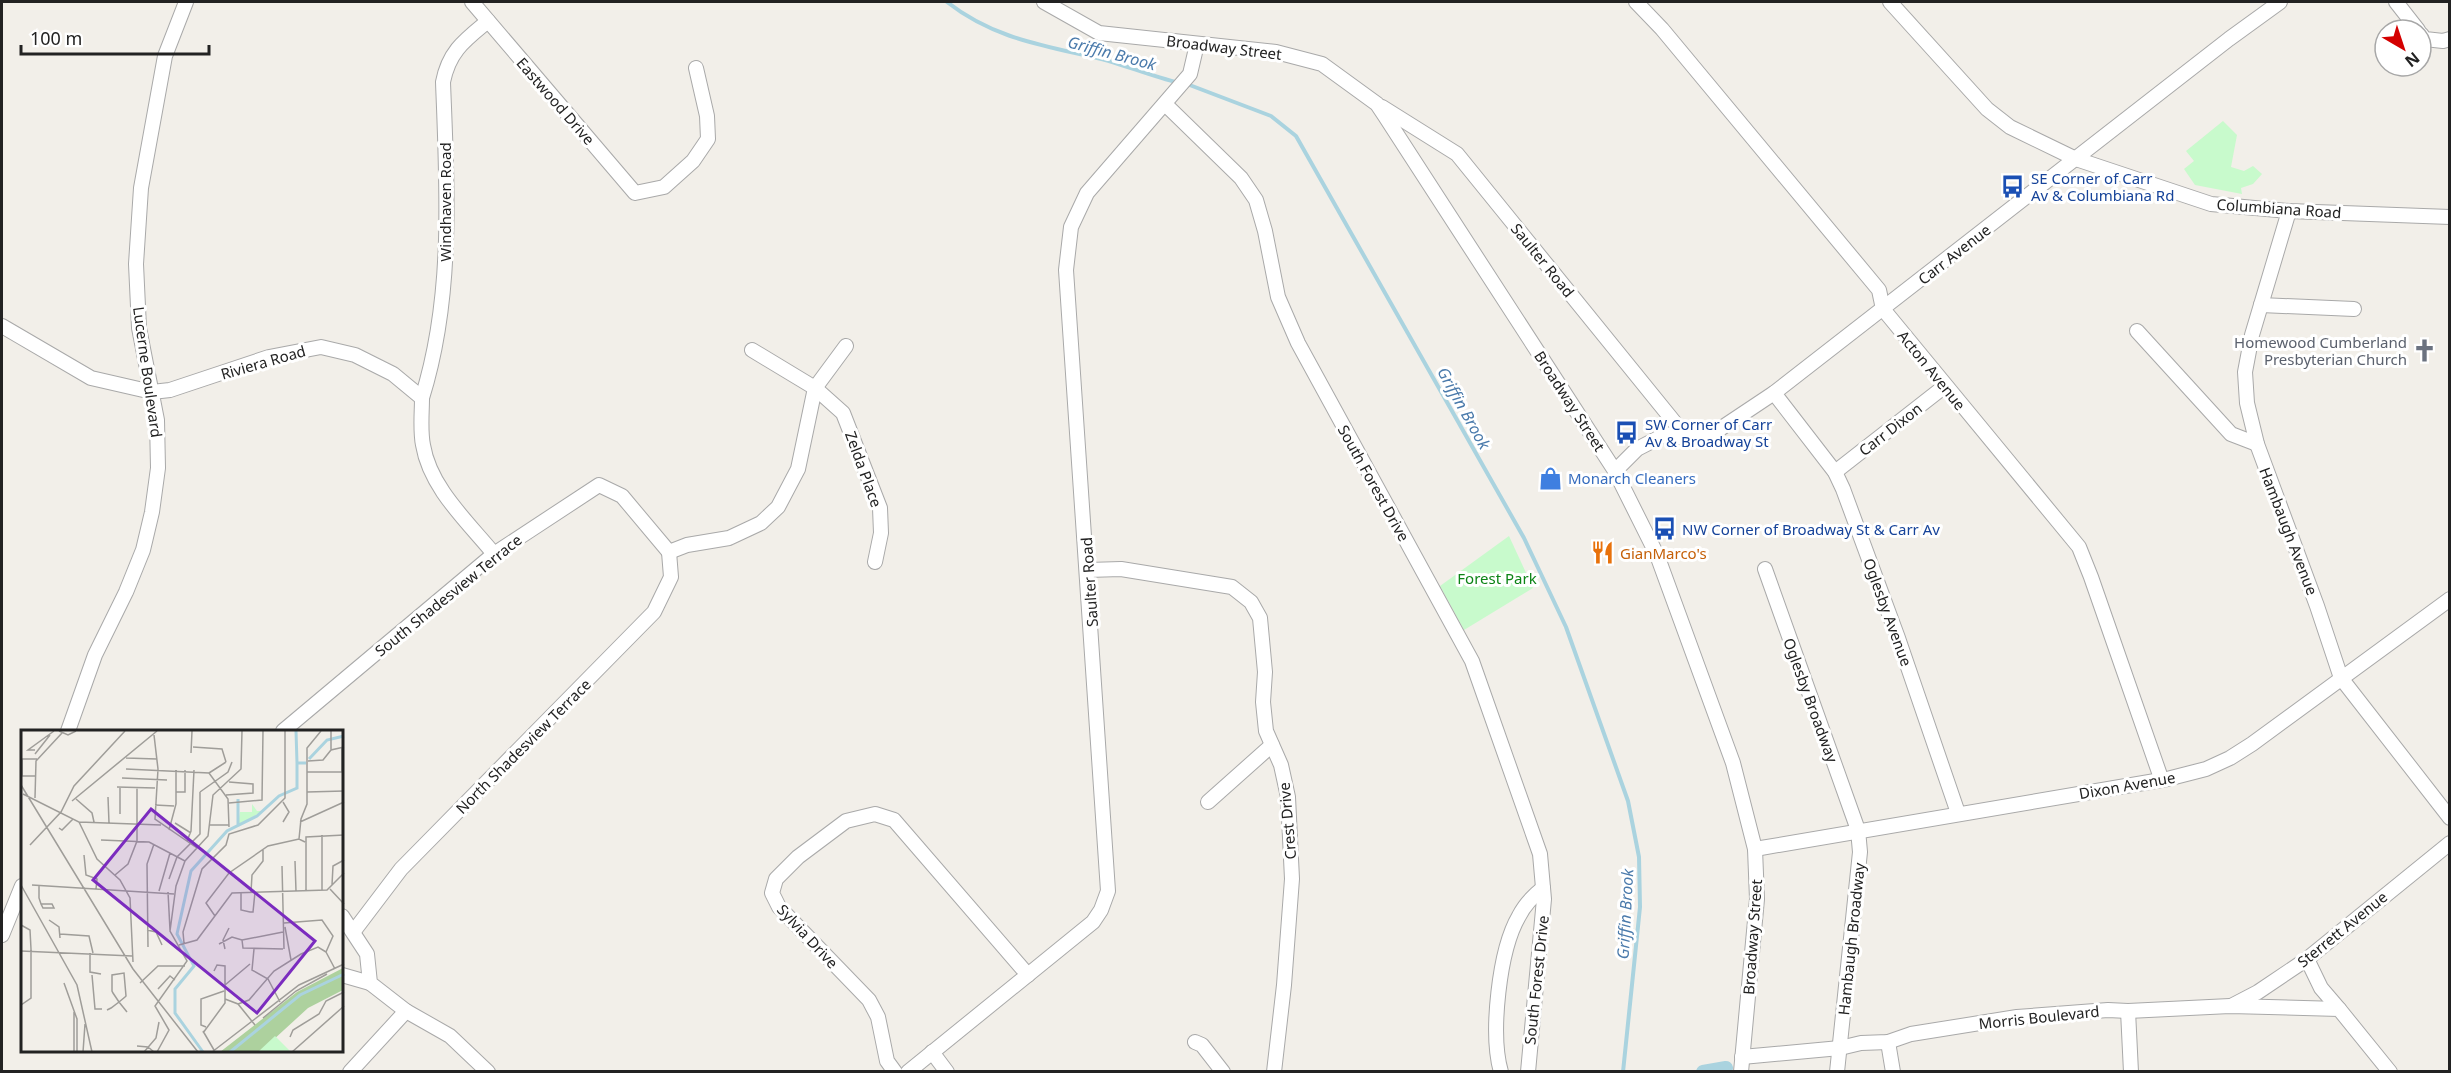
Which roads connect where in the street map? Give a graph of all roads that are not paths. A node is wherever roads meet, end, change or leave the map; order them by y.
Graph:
1 (186, 2) edge
2 (472, 2) edge
3 (1044, 2) edge
4 (1636, 2) edge
5 (1890, 2) edge
6 (2280, 2) edge
7 (2396, 2) edge
8 (2409, 18) edge
9 (488, 21) junction
10 (2433, 39) edge
11 (2450, 39) edge
12 (1197, 44) junction
13 (696, 68) dead end
14 (1170, 99) junction
15 (1377, 104) junction
16 (2076, 159) junction
17 (2289, 210) junction
18 (2450, 217) edge
19 (2261, 305) junction
20 (1883, 309) junction
21 (2354, 309) dead end
22 (2, 326) edge
23 (2137, 331) dead end
24 (846, 346) dead end
25 (752, 350) dead end
26 (1945, 386) junction
27 (815, 388) junction
28 (152, 392) junction
29 (1774, 393) junction
30 (422, 398) junction
31 (1688, 439) junction
32 (2257, 444) junction
33 (1615, 471) junction
34 (1835, 472) junction
35 (669, 552) junction
36 (494, 554) junction
37 (875, 562) dead end
38 (1765, 569) dead end
39 (1088, 570) junction
40 (2450, 599) edge
41 (2341, 678) junction
42 (68, 730) edge
43 (284, 730) edge
44 (1272, 745) junction
45 (2161, 778) junction
46 (1208, 802) dead end
47 (1958, 813) junction
48 (2450, 818) edge
49 (1858, 830) junction
50 (2450, 843) edge
51 (1755, 849) junction
52 (21, 888) edge
53 (1543, 888) junction
54 (344, 918) edge
55 (354, 931) junction
56 (2, 935) edge
57 (2307, 959) junction
58 (1028, 975) junction
59 (344, 976) edge
60 (370, 983) junction
61 (2230, 1006) junction
62 (2339, 1009) junction
63 (406, 1011) junction
64 (2128, 1011) junction
65 (1195, 1042) dead end
66 (1888, 1042) junction
67 (1840, 1048) junction
68 (932, 1052) junction
69 (1742, 1064) edge
70 (350, 1071) edge
71 (488, 1071) edge
72 (895, 1071) edge
73 (908, 1071) edge
74 (948, 1071) edge
75 (1223, 1071) edge
76 (1274, 1071) edge
77 (1501, 1071) edge
78 (1528, 1071) edge
79 (1838, 1071) edge
80 (1893, 1071) edge
81 (2131, 1071) edge
82 (2390, 1071) edge

1 - 28 street, Lucerne Boulevard
2 - 9 street, Eastwood Drive
3 - 12 street, Broadway Street
4 - 20 street, Acton Avenue
5 - 16 street, Columbiana Road
6 - 16 street, Carr Avenue
7 - 8 street
9 - 13 street, Eastwood Drive
9 - 30 street, Windhaven Road
10 - 11 street
12 - 14 street, Saulter Road
12 - 15 street, Broadway Street
14 - 39 street, Saulter Road
14 - 53 street, South Forest Drive
15 - 31 street, Saulter Road
15 - 33 street, Broadway Street
16 - 17 street, Columbiana Road
16 - 20 street, Carr Avenue
17 - 18 street, Columbiana Road
17 - 19 street, Hambaugh Avenue
19 - 21 street
19 - 32 street, Hambaugh Avenue
20 - 26 street, Acton Avenue
20 - 29 street, Carr Avenue
22 - 28 street, Riviera Road
23 - 32 street
24 - 27 street
25 - 27 street, Zelda Place
26 - 34 street, Carr Dixon
26 - 45 street, Acton Avenue
27 - 35 street
27 - 37 street, Zelda Place
28 - 30 street, Riviera Road
28 - 42 street, Lucerne Boulevard
29 - 31 street, Carr Avenue
29 - 34 street, Oglesby Avenue
30 - 36 street
31 - 33 street, Carr Avenue
32 - 41 street, Hambaugh Avenue
33 - 51 street, Broadway Street
34 - 47 street, Oglesby Avenue
35 - 36 street, South Shadesview Terrace
35 - 55 street, North Shadesview Terrace
36 - 43 street, South Shadesview Terrace
38 - 49 street, Oglesby Broadway
39 - 44 street, Crest Drive
39 - 58 street, Saulter Road
40 - 41 street, Dixon Avenue
41 - 45 street, Dixon Avenue
41 - 48 street, Hambaugh Avenue
44 - 46 street
44 - 76 street, Crest Drive
45 - 47 street, Dixon Avenue
47 - 49 street, Dixon Avenue
49 - 51 street, Dixon Avenue
49 - 67 street, Hambaugh Broadway
50 - 57 street, Sterrett Avenue
51 - 69 street, Broadway Street
52 - 56 street
53 - 77 street, South Forest Drive
53 - 78 street, South Forest Drive
54 - 55 street
55 - 60 street
57 - 61 street, Sterrett Avenue
57 - 62 street
58 - 68 street, Saulter Road
58 - 72 street, Sylvia Drive
59 - 60 street
60 - 63 street
61 - 62 street, Morris Boulevard
61 - 64 street, Morris Boulevard
62 - 82 street
63 - 70 street
63 - 71 street
64 - 66 street, Morris Boulevard
64 - 81 street
65 - 75 street
66 - 67 street, Morris Boulevard
66 - 80 street
67 - 69 street, Morris Boulevard
67 - 79 street, Hambaugh Broadway
68 - 73 street, Saulter Road
68 - 74 street

